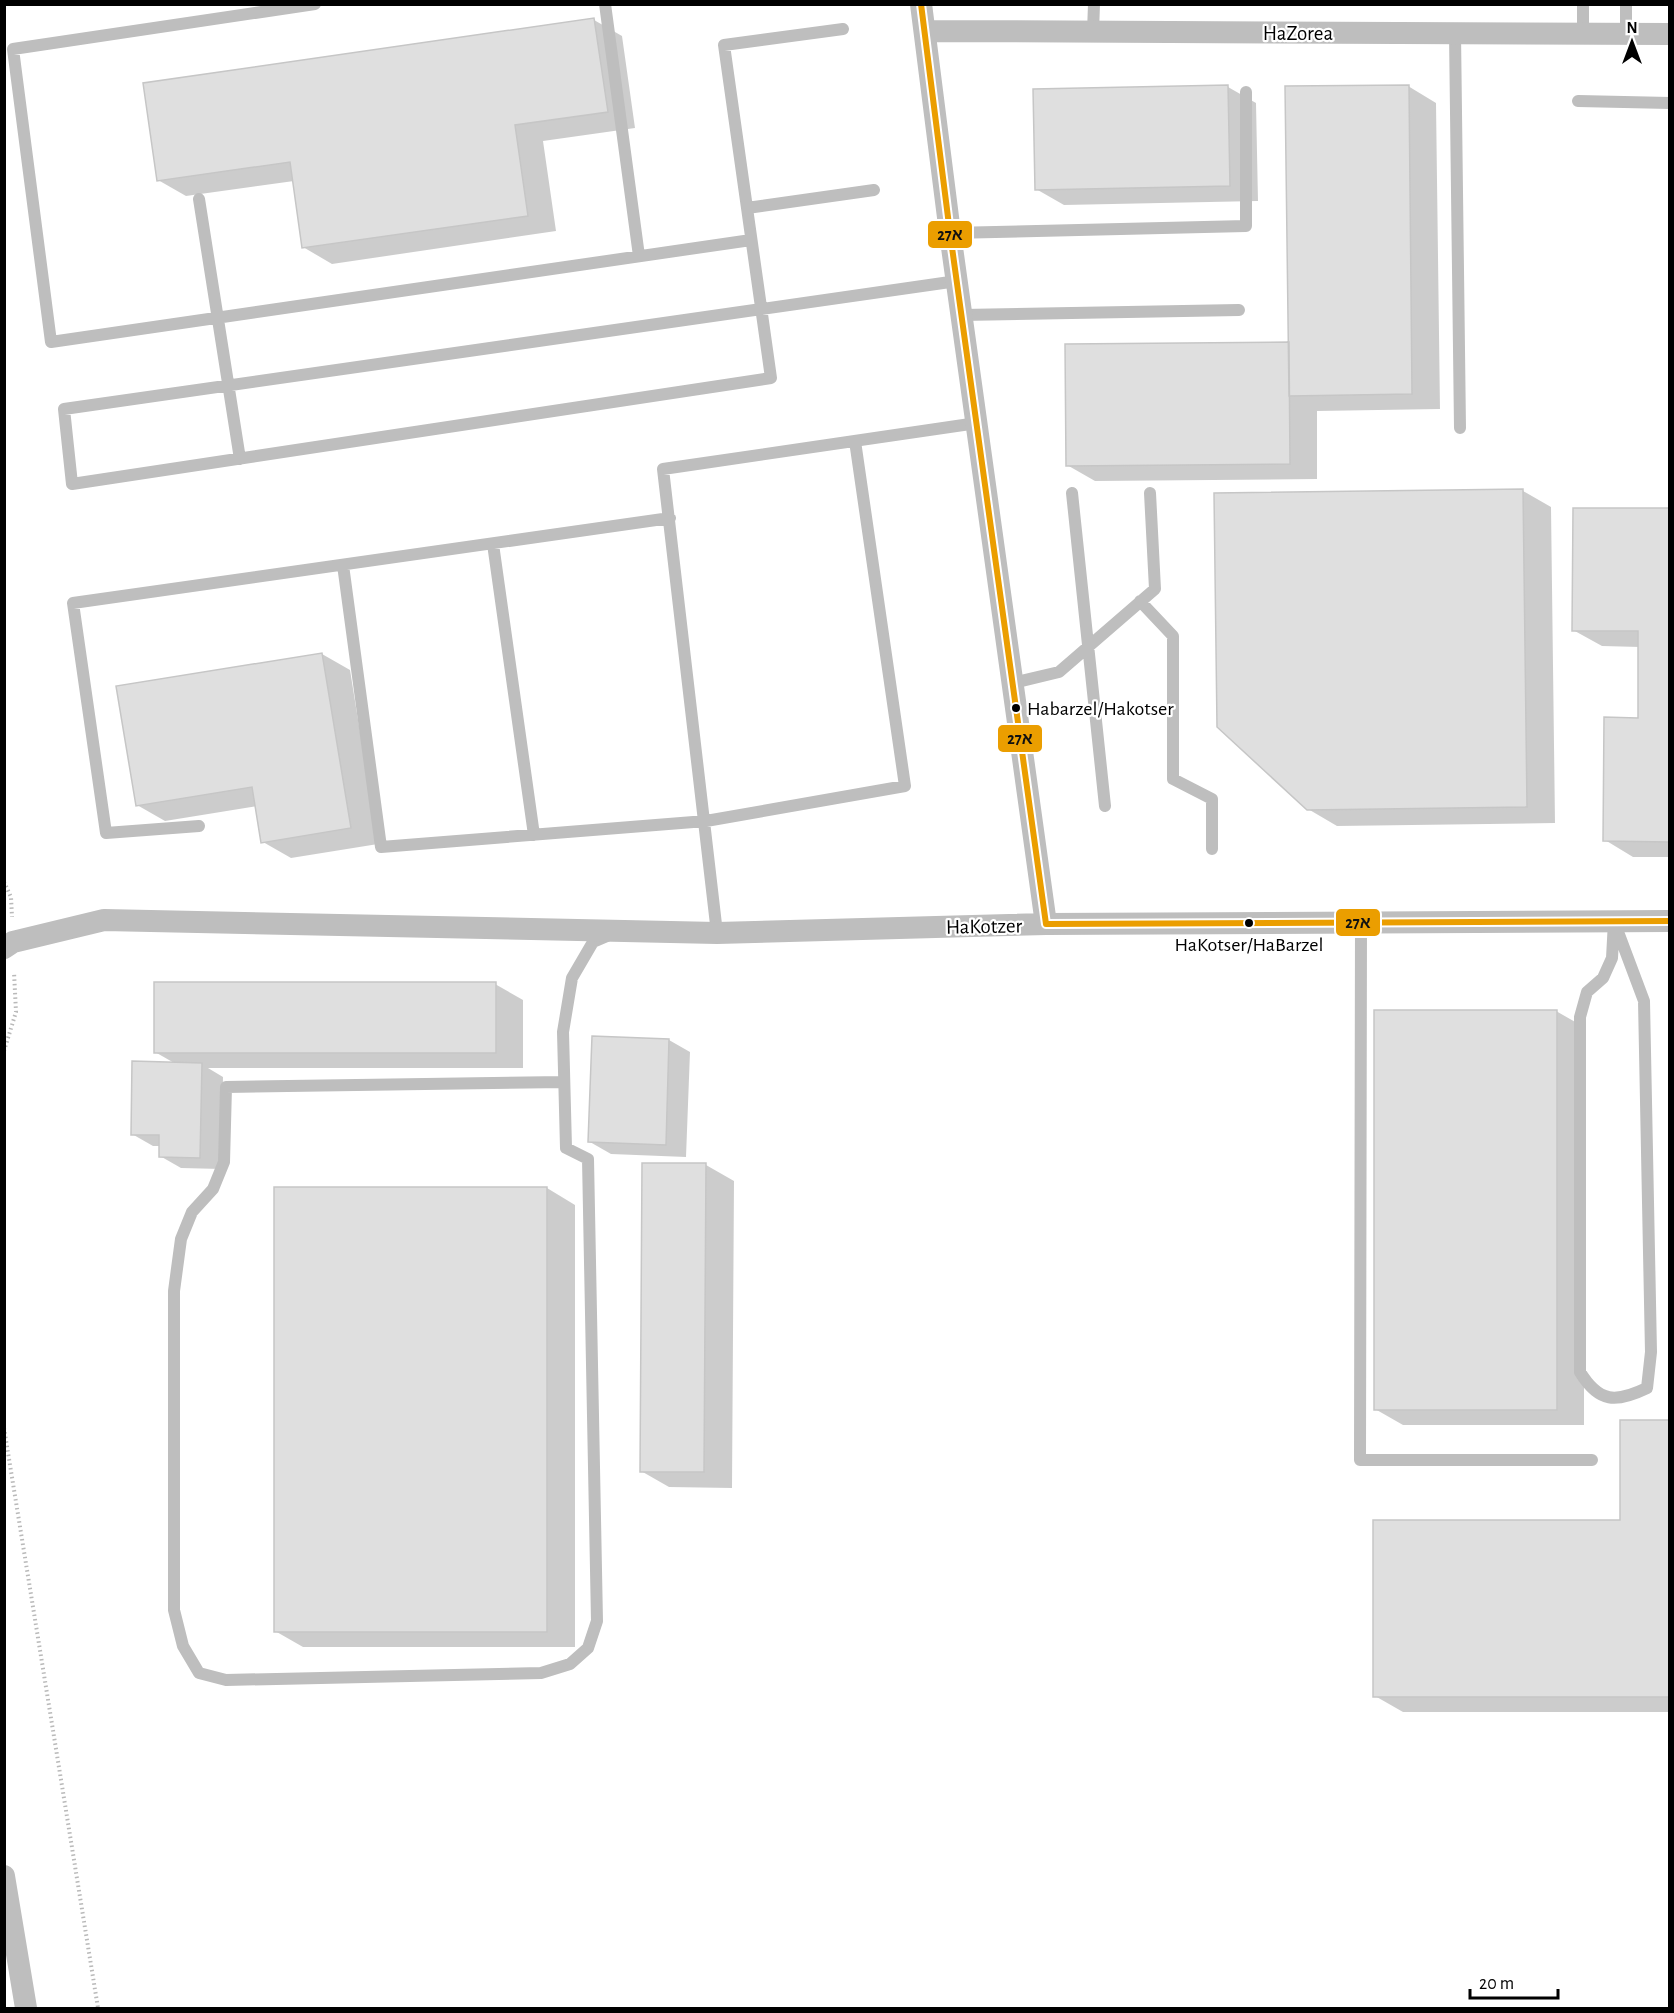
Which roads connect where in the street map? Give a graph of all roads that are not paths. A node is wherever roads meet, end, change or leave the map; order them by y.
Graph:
1 (315, 4) edge
2 (605, 4) edge
3 (921, 4) edge
4 (1094, 4) edge
5 (1583, 4) edge
6 (1626, 4) edge
7 (843, 29) dead end
8 (926, 31) junction
9 (1093, 32) junction
10 (1455, 33) junction
11 (1583, 34) junction
12 (1626, 34) junction
13 (1670, 34) edge
14 (1246, 92) dead end
15 (1578, 101) dead end
16 (1670, 103) edge
17 (874, 190) dead end
18 (199, 199) dead end
19 (747, 208) junction
20 (950, 233) junction
21 (751, 240) junction
22 (639, 256) junction
23 (957, 281) junction
24 (761, 309) junction
25 (1239, 310) dead end
26 (962, 315) junction
27 (218, 318) junction
28 (229, 386) junction
29 (977, 423) junction
30 (1460, 428) dead end
31 (855, 441) junction
32 (240, 459) junction
33 (1072, 493) dead end
34 (1150, 493) dead end
35 (670, 518) junction
36 (493, 544) junction
37 (343, 565) junction
38 (1140, 601) junction
39 (1088, 646) junction
40 (1013, 683) junction
41 (1105, 806) dead end
42 (706, 821) junction
43 (199, 826) dead end
44 (534, 835) junction
45 (1212, 849) dead end
46 (1361, 921) junction
47 (1614, 921) junction
48 (1670, 921) edge
49 (1046, 924) junction
50 (622, 930) junction
51 (717, 933) junction
52 (4, 948) edge
53 (564, 1082) junction
54 (1592, 1460) dead end
55 (4, 1876) edge
56 (26, 2008) edge

1 - 27 lane
2 - 22 lane
3 - 8 street
4 - 9 lane
5 - 11 lane
6 - 12 lane
7 - 19 lane
8 - 9 street, HaZorea
8 - 20 street
9 - 10 street, HaZorea
10 - 11 street, HaZorea
10 - 30 lane
11 - 12 street, HaZorea
12 - 13 street, HaZorea
14 - 20 lane
15 - 16 lane
17 - 19 lane
18 - 27 lane
19 - 21 lane
20 - 23 street
21 - 22 lane
21 - 24 lane
22 - 27 lane
23 - 24 lane
23 - 26 street
24 - 28 lane
24 - 32 lane
25 - 26 lane
26 - 29 street
27 - 28 lane
28 - 32 lane
28 - 32 lane
29 - 31 lane
29 - 40 street
31 - 35 lane
31 - 42 lane
33 - 39 lane
34 - 38 lane
35 - 36 lane
35 - 42 lane
36 - 37 lane
36 - 44 lane
37 - 43 lane
37 - 44 lane
38 - 39 lane
38 - 45 lane
39 - 40 lane
39 - 41 lane
40 - 49 street
42 - 44 lane
42 - 51 lane
46 - 47 street, HaKotzer
46 - 49 street, HaKotzer
46 - 54 lane
47 - 47 lane
47 - 48 street, HaKotzer
49 - 51 street, HaKotzer
50 - 51 street, HaKotzer
50 - 52 street, HaKotzer
50 - 53 lane
53 - 53 lane
55 - 56 street

